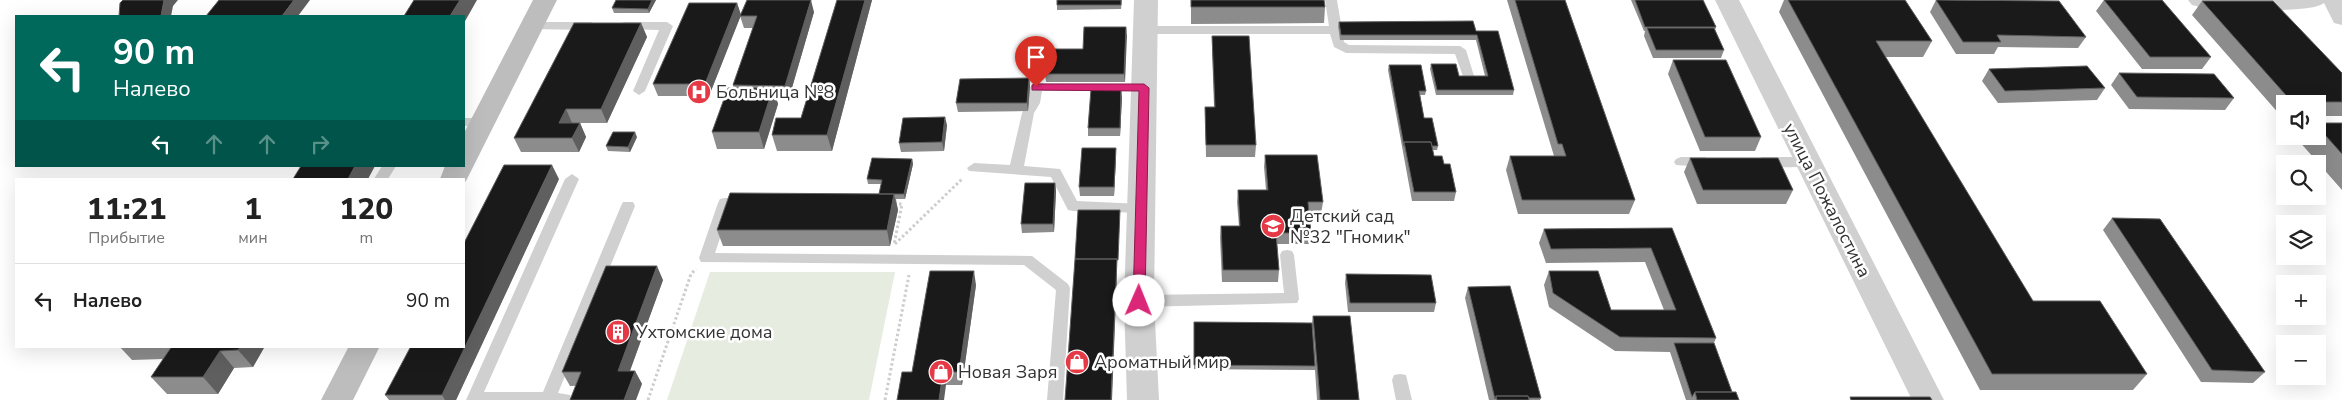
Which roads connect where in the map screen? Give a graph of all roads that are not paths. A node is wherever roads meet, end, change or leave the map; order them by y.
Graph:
1 (545, 0) edge
2 (1146, 0) edge
3 (1331, 0) edge
4 (1727, 0) edge
5 (2200, 0) edge
6 (2314, 0) edge
7 (2334, 0) edge
8 (2342, 18) edge
9 (532, 26) junction
10 (1145, 30) junction
11 (1335, 30) junction
12 (1468, 76) edge
13 (1144, 88) junction
14 (639, 91) dead end
15 (473, 122) edge
16 (465, 154) edge
17 (1680, 162) dead end
18 (1719, 162) edge
19 (1747, 162) edge
20 (1809, 162) junction
21 (388, 167) edge
22 (974, 168) road end
23 (1016, 170) junction
24 (382, 178) edge
25 (572, 179) dead end
26 (763, 203) edge
27 (628, 206) dead end
28 (1141, 209) junction
29 (1287, 255) dead end
30 (1139, 301) junction
31 (364, 348) edge
32 (1400, 380) dead end
33 (548, 399) edge
34 (337, 400) edge
35 (564, 400) edge
36 (1055, 400) edge
37 (1143, 400) edge
38 (1404, 400) edge
39 (1928, 400) edge

1 - 9 main road
2 - 10 street
3 - 11 lane
4 - 20 street, улица Пожалостина
5 - 6 street
7 - 8 street
9 - 14 lane
9 - 15 main road
10 - 11 lane
10 - 13 street
11 - 12 lane
13 - 23 lane
13 - 28 street
15 - 16 main road
17 - 18 lane
19 - 20 lane
20 - 39 street, улица Пожалостина
21 - 24 lane
22 - 23 lane
23 - 28 lane
25 - 33 lane
26 - 36 lane
27 - 33 lane
28 - 30 street
29 - 30 lane
30 - 37 street
31 - 34 main road
32 - 38 lane
33 - 35 lane

